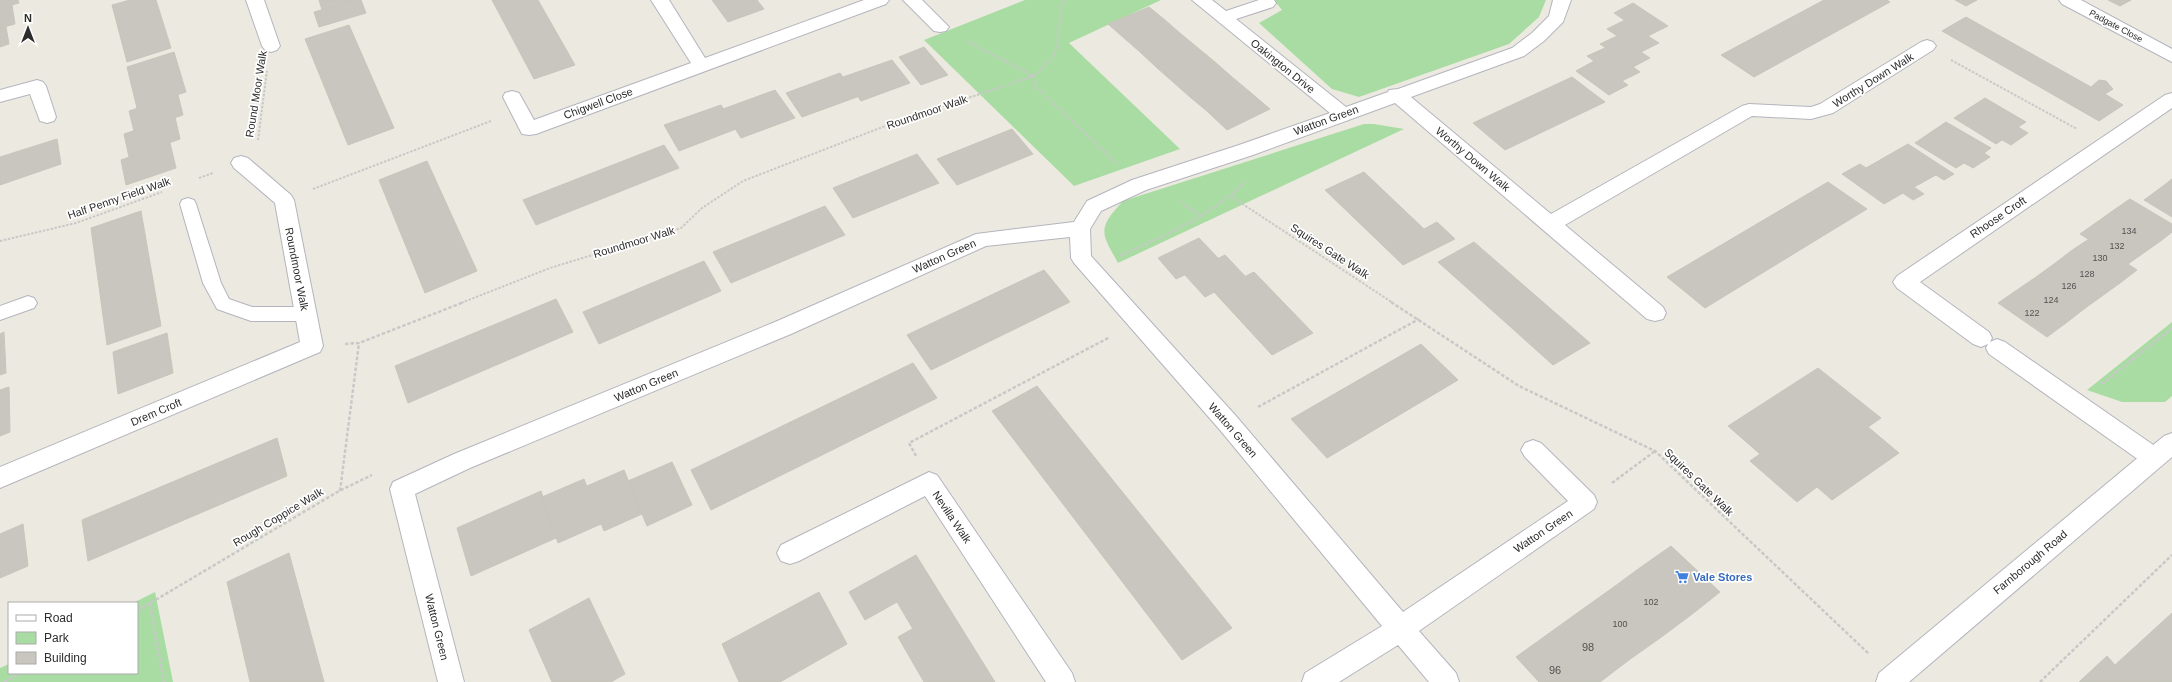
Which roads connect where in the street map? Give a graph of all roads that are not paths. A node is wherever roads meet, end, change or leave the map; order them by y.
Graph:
1 (255, 0) edge
2 (660, 0) edge
3 (880, 0) edge
4 (912, 0) edge
5 (1201, 0) edge
6 (1562, 0) edge
7 (2068, 0) edge
8 (1267, 3) dead end
9 (1223, 18) junction
10 (940, 27) road end
11 (271, 46) road end
12 (1927, 46) road end
13 (2169, 52) edge
14 (701, 65) junction
15 (1396, 94) junction
16 (0, 96) edge
17 (2172, 99) edge
18 (516, 104) road end
19 (1343, 114) junction
20 (47, 117) dead end
21 (241, 163) road end
22 (188, 204) dead end
23 (1550, 224) junction
24 (1080, 228) junction
25 (28, 303) dead end
26 (0, 313) edge
27 (1655, 313) dead end
28 (306, 314) junction
29 (312, 346) joint
30 (1533, 450) dead end
31 (2163, 450) edge
32 (0, 478) edge
33 (790, 553) dead end
34 (1400, 629) junction
35 (1891, 680) edge
36 (451, 682) edge
37 (1062, 682) edge
38 (1314, 682) edge
39 (1446, 682) edge

1 - 11 street
2 - 14 street
3 - 14 street, Chigwell Close
4 - 10 street
5 - 9 street, Oakington Drive
6 - 15 street, Watton Green
7 - 13 street, Padgate Close
8 - 9 street
9 - 19 street, Oakington Drive
12 - 23 street, Worthy Down Walk
14 - 18 street, Chigwell Close
15 - 19 street, Watton Green
15 - 23 street, Worthy Down Walk
16 - 20 street
17 - 31 street, Rhoose Croft
19 - 24 street, Watton Green
21 - 28 street, Roundmoor Walk
22 - 28 lane
23 - 27 street, Worthy Down Walk
24 - 34 street, Watton Green
24 - 36 street, Watton Green
25 - 26 lane
28 - 29 street, Roundmoor Walk
29 - 32 street, Drem Croft
30 - 34 street, Watton Green
31 - 35 street, Farnborough Road
33 - 37 street, Nevilla Walk
34 - 38 street, Watton Green
34 - 39 street, Watton Green

